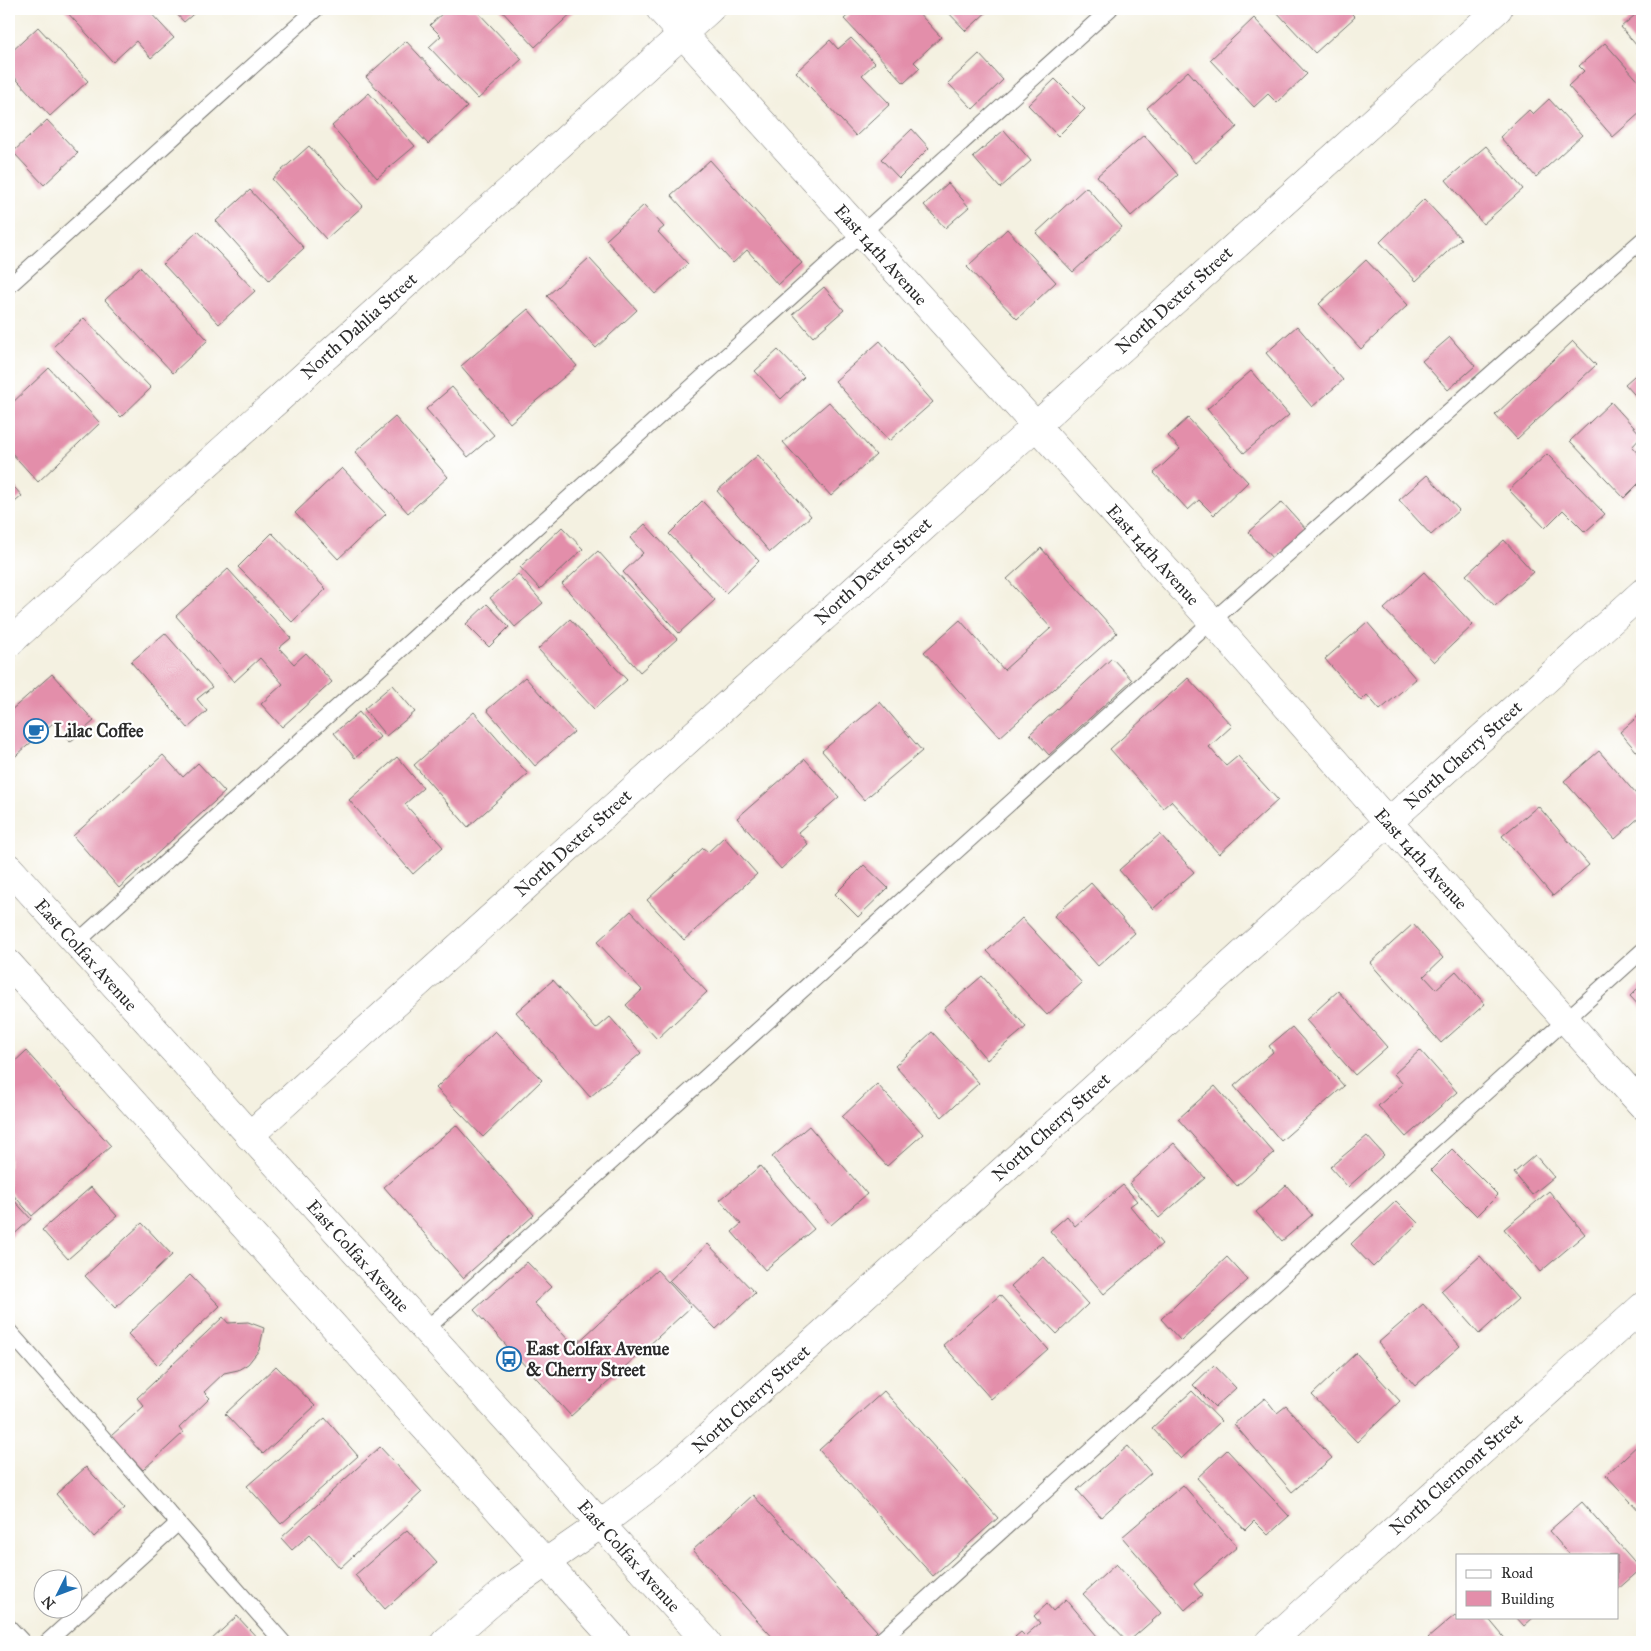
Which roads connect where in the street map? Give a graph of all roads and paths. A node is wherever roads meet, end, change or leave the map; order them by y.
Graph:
1 (316, 9) edge
2 (660, 9) edge
3 (710, 9) edge
4 (1110, 9) edge
5 (1498, 9) edge
6 (682, 34) junction
7 (862, 234) junction
8 (1642, 240) edge
9 (9, 286) edge
10 (1035, 424) junction
11 (1642, 593) edge
12 (1212, 621) junction
13 (9, 643) edge
14 (1389, 823) junction
15 (9, 868) edge
16 (76, 943) junction
17 (1642, 951) edge
18 (12, 975) edge
19 (1565, 1020) junction
20 (1642, 1105) edge
21 (250, 1136) junction
22 (1642, 1307) edge
23 (425, 1330) junction
24 (9, 1331) edge
25 (178, 1523) junction
26 (601, 1524) junction
27 (545, 1562) junction
28 (9, 1627) edge
29 (23, 1642) edge
30 (47, 1642) edge
31 (283, 1642) edge
32 (445, 1642) edge
33 (617, 1642) edge
34 (707, 1642) edge
35 (879, 1642) edge
36 (1270, 1642) edge

1 - 9 lane
2 - 6 street, East 14th Avenue
3 - 6 street, North Dahlia Street
4 - 7 lane
5 - 10 street, North Dexter Street
6 - 7 street, East 14th Avenue
6 - 13 street, North Dahlia Street
7 - 10 street, East 14th Avenue
7 - 16 lane
8 - 12 lane
10 - 12 street, East 14th Avenue
10 - 21 street, North Dexter Street
11 - 14 street, North Cherry Street
12 - 14 street, East 14th Avenue
12 - 23 lane
14 - 19 street, East 14th Avenue
14 - 26 street, North Cherry Street
15 - 16 street, East Colfax Avenue
16 - 21 street, East Colfax Avenue
17 - 19 lane
18 - 27 street
19 - 20 street, East 14th Avenue
19 - 35 lane
21 - 23 street, East Colfax Avenue
22 - 36 street, North Clermont Street
23 - 26 street, East Colfax Avenue
24 - 25 lane
25 - 30 lane
25 - 31 lane
26 - 27 street, North Cherry Street
26 - 34 street, East Colfax Avenue
27 - 32 street, North Cherry Street
27 - 33 street
28 - 29 lane

